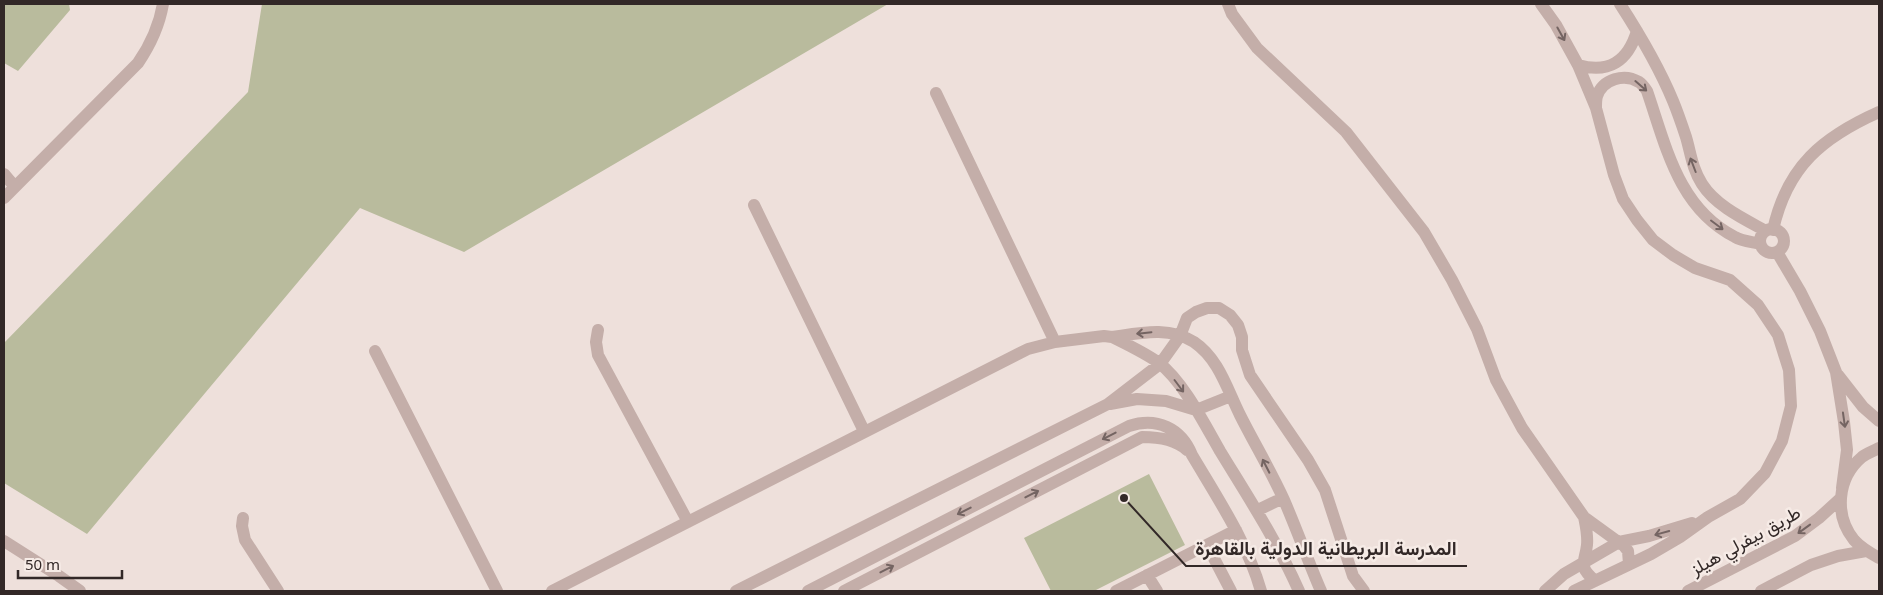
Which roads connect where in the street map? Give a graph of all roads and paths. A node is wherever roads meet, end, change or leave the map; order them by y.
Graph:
1 (163, 4) edge
2 (1228, 4) edge
3 (1541, 4) edge
4 (1620, 4) edge
5 (1637, 31) junction
6 (1578, 65) junction
7 (1611, 65) junction
8 (1616, 78) junction
9 (936, 93) dead end
10 (1596, 108) junction
11 (1879, 112) edge
12 (4, 174) edge
13 (15, 187) junction
14 (4, 198) edge
15 (754, 205) dead end
16 (1770, 230) junction
17 (1760, 244) junction
18 (1777, 252) junction
19 (598, 330) dead end
20 (1180, 336) junction
21 (1112, 337) junction
22 (1056, 342) junction
23 (375, 351) dead end
24 (1160, 364) junction
25 (1836, 372) junction
26 (1231, 396) junction
27 (1108, 404) junction
28 (1196, 410) junction
29 (1879, 421) edge
30 (1139, 423) junction
31 (1164, 425) junction
32 (864, 431) junction
33 (1142, 437) junction
34 (1163, 438) junction
35 (1879, 448) edge
36 (1192, 455) junction
37 (1841, 493) junction
38 (1283, 498) junction
39 (1258, 510) junction
40 (1584, 517) junction
41 (1708, 517) junction
42 (243, 518) dead end
43 (688, 522) junction
44 (1236, 530) junction
45 (4, 541) edge
46 (1619, 542) junction
47 (1207, 545) junction
48 (1866, 551) junction
49 (1879, 558) edge
50 (1582, 561) junction
51 (1629, 564) junction
52 (1147, 575) junction
53 (1595, 581) junction
54 (1777, 587) edge
55 (80, 591) edge
56 (278, 591) edge
57 (497, 591) edge
58 (552, 591) edge
59 (736, 591) edge
60 (808, 591) edge
61 (844, 591) edge
62 (1116, 591) edge
63 (1157, 591) edge
64 (1231, 591) edge
65 (1261, 591) edge
66 (1299, 591) edge
67 (1321, 591) edge
68 (1364, 591) edge
69 (1545, 591) edge
70 (1574, 591) edge
71 (1688, 591) edge
72 (1760, 591) edge

1 - 13 street
2 - 40 street
3 -> 6 street
4 - 5 street
5 - 7 street
16 -> 5 street
6 - 7 street
6 - 10 street
7 - 8 street
8 - 10 street
8 -> 17 street
9 - 22 street
10 - 41 street
11 - 16 street
12 - 13 street
13 - 14 street
15 - 32 street
16 - 17 street
16 - 18 street
17 - 18 street
18 - 25 street
19 - 43 street
20 -> 21 street
20 - 24 street
20 - 26 street
20 - 68 street
21 - 22 street
21 - 24 street
22 - 32 street
23 - 57 street
24 - 27 street
24 -> 28 street
25 - 29 street
25 -> 37 street
26 - 28 street
38 -> 26 street
27 - 28 street
27 - 59 street
28 - 39 street
30 - 31 street
30 - 33 street
30 -> 60 street
31 - 34 street
31 - 36 street
32 - 43 street
33 - 34 street
61 -> 33 street
34 - 36 street
35 - 37 street, طريق بيفرلي هيلز
36 - 44 street
37 - 48 street
37 -> 71 street, طريق بيفرلي هيلز
38 - 39 street
38 - 67 street
39 - 66 street
40 - 46 street
40 - 50 street
41 -> 46 street
41 - 51 street
42 - 56 street
43 - 58 street
44 - 47 street
44 - 65 street
45 - 55 street
46 - 50 street
46 - 51 street
47 - 52 street
47 - 64 street
48 - 49 street
48 - 54 street
50 - 53 street
50 - 69 street
51 - 53 street
52 - 62 street
52 - 63 street
53 - 70 street
54 - 72 street

